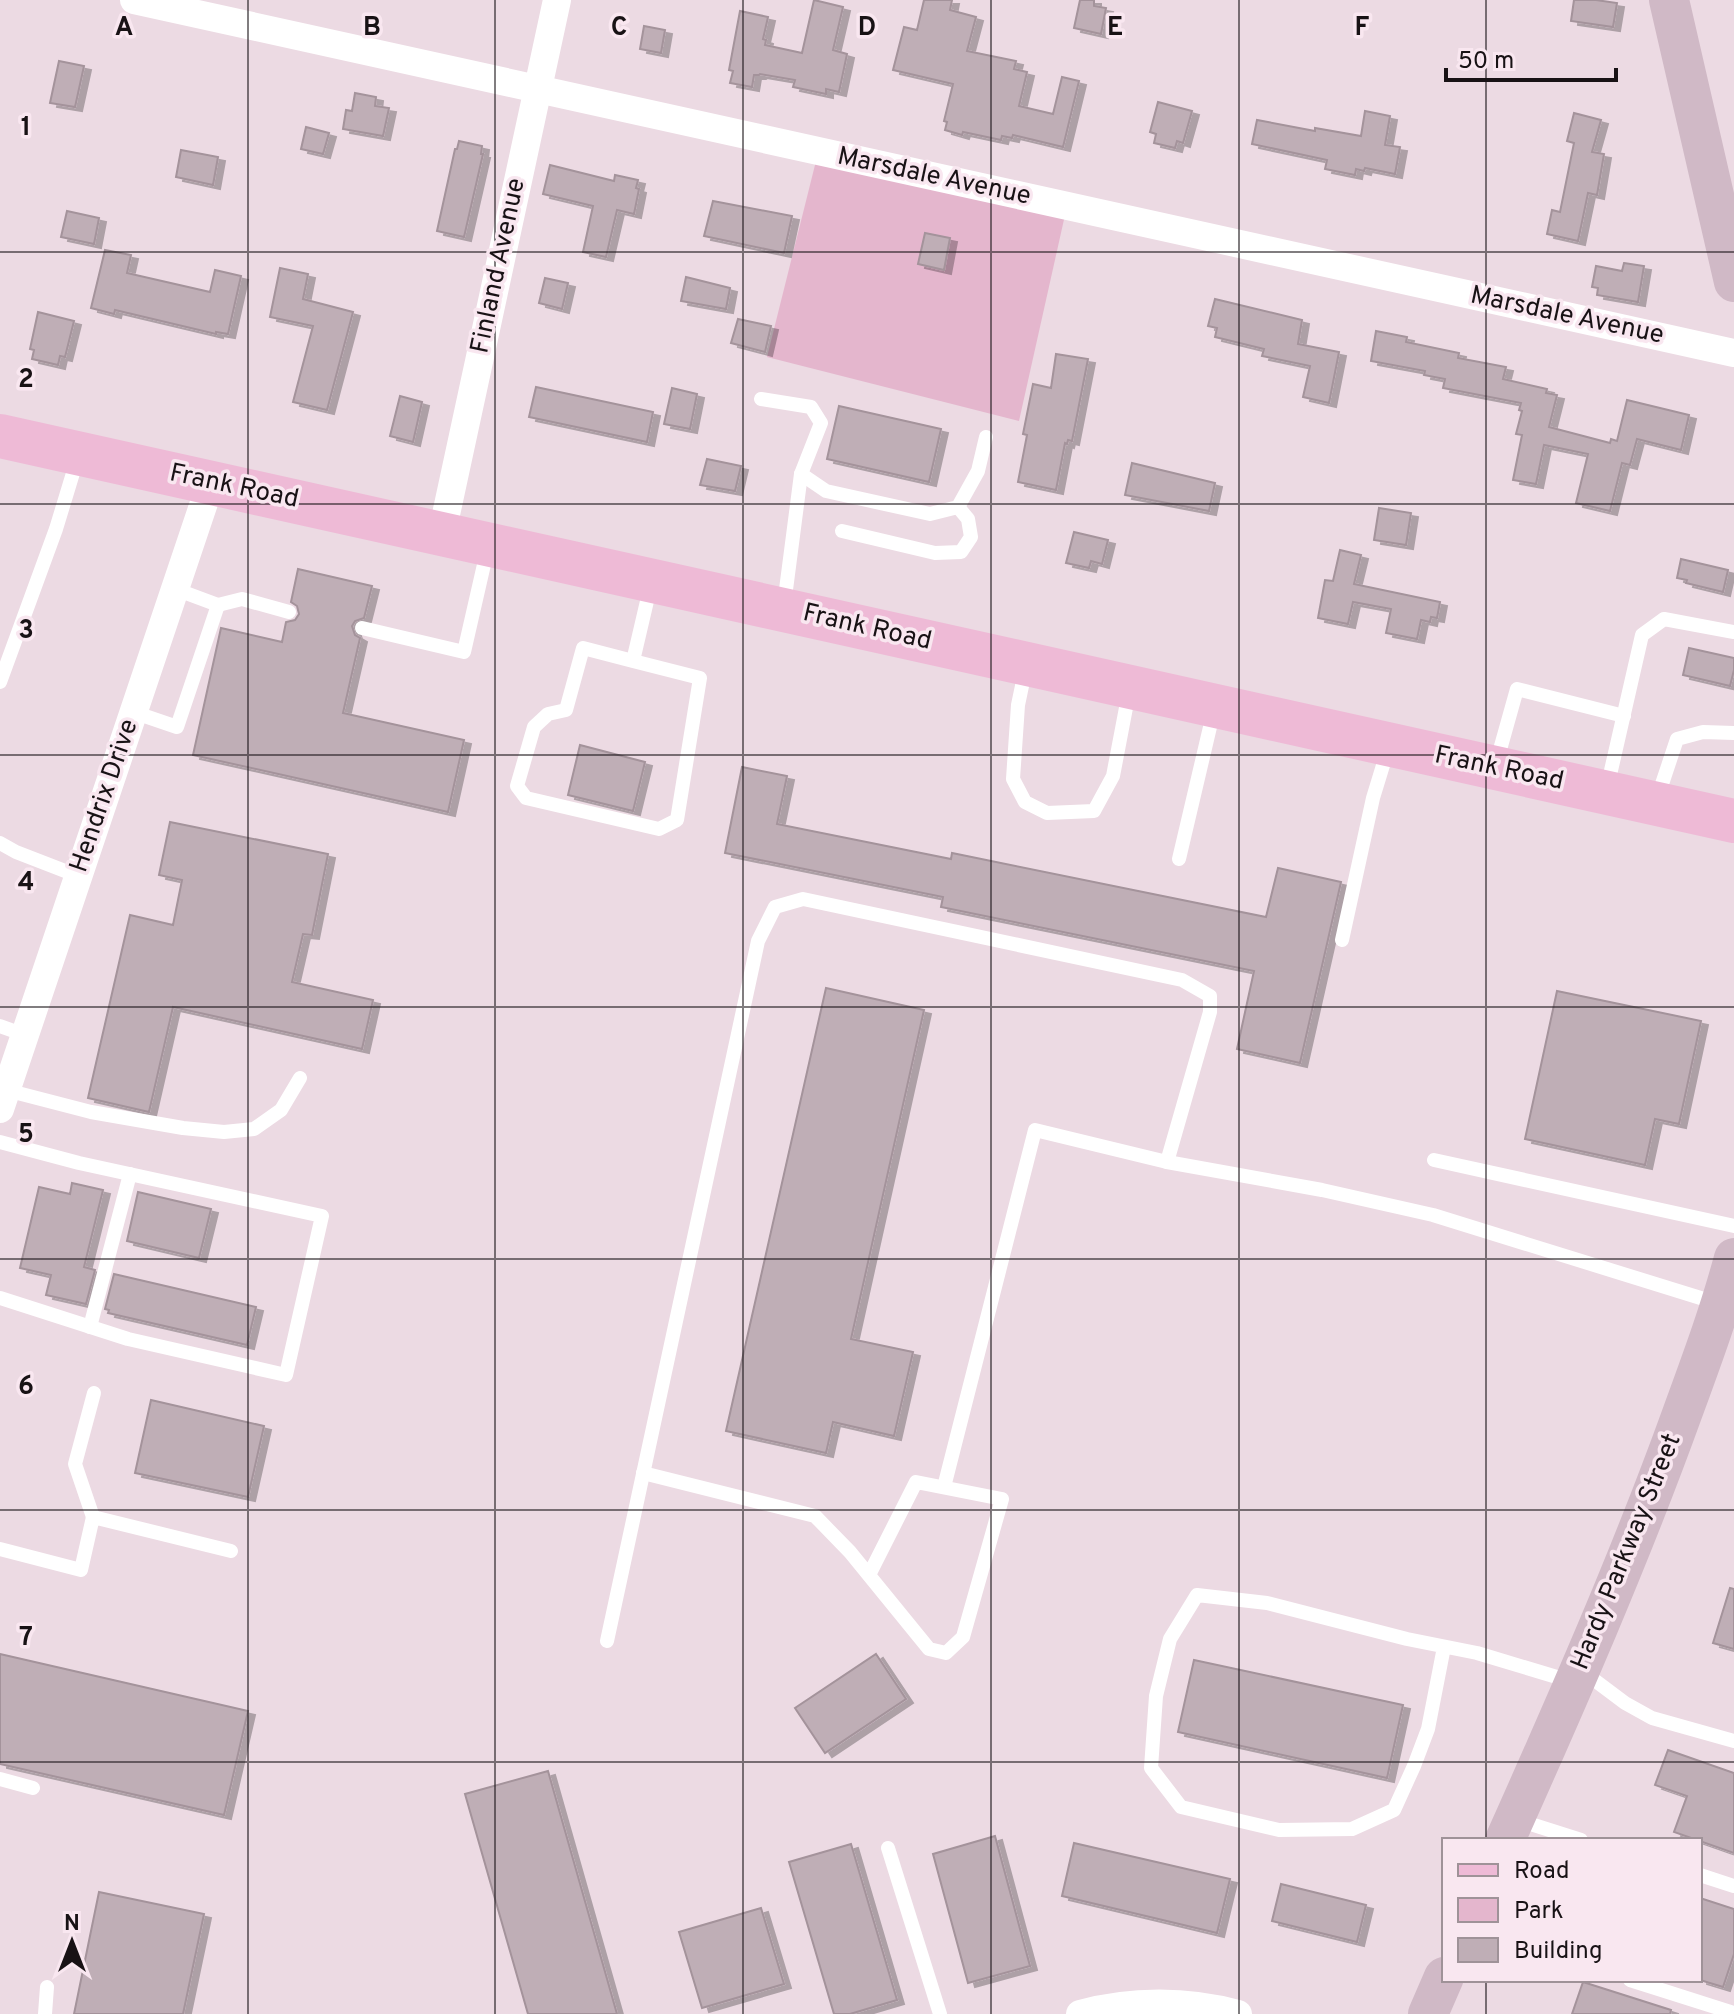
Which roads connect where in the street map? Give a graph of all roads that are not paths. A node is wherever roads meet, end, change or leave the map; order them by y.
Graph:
1 (134, 0) edge
2 (557, 0) edge
3 (1669, 0) edge
4 (536, 90) junction
5 (1724, 194) edge
6 (1734, 282) edge
7 (1734, 353) edge
8 (761, 399) dead end
9 (0, 436) edge
10 (986, 437) dead end
11 (79, 453) junction
12 (801, 474) junction
13 (211, 482) junction
14 (958, 507) junction
15 (842, 531) dead end
16 (442, 533) junction
17 (489, 543) junction
18 (652, 580) junction
19 (175, 589) junction
20 (218, 605) junction
21 (783, 609) junction
22 (289, 612) dead end
23 (362, 628) dead end
24 (1734, 632) edge
25 (633, 661) junction
26 (1027, 664) junction
27 (0, 682) edge
28 (1130, 688) junction
29 (1215, 706) junction
30 (133, 712) junction
31 (1624, 716) junction
32 (1734, 733) edge
33 (1389, 745) junction
34 (1495, 768) junction
35 (1606, 792) junction
36 (1655, 803) junction
37 (1734, 821) edge
38 (0, 843) edge
39 (1179, 859) dead end
40 (78, 876) junction
41 (1342, 940) dead end
42 (12, 1030) edge
43 (300, 1078) dead end
44 (3, 1099) edge
45 (0, 1142) edge
46 (1434, 1160) dead end
47 (1167, 1162) junction
48 (130, 1174) junction
49 (1734, 1226) edge
50 (1734, 1258) edge
51 (0, 1298) edge
52 (1721, 1304) junction
53 (90, 1327) junction
54 (94, 1393) dead end
55 (643, 1473) junction
56 (944, 1487) junction
57 (93, 1517) junction
58 (0, 1549) edge
59 (231, 1551) dead end
60 (869, 1575) junction
61 (607, 1641) dead end
62 (1444, 1647) junction
63 (1578, 1676) junction
64 (1734, 1741) edge
65 (0, 1779) edge
66 (33, 1788) dead end
67 (1510, 1830) edge
68 (1567, 1838) edge
69 (888, 1848) dead end
70 (1702, 1876) edge
71 (1734, 1886) edge
72 (1442, 1982) edge
73 (1636, 1982) edge
74 (47, 1987) dead end
75 (1734, 2013) edge
76 (45, 2014) edge
77 (940, 2014) edge
78 (1080, 2014) edge
79 (1238, 2014) edge
80 (1428, 2014) edge

1 - 4 street, Marsdale Avenue
2 - 4 street, Finland Avenue
3 - 5 main road
4 - 7 street, Marsdale Avenue
4 - 16 street, Finland Avenue
5 - 6 main road
8 - 12 lane
9 - 11 main road, Frank Road
10 - 14 lane
11 - 13 main road, Frank Road
11 - 27 lane
12 - 14 lane
12 - 21 lane
13 - 16 main road, Frank Road
13 - 19 street, Hendrix Drive
14 - 15 lane
16 - 17 main road, Frank Road
17 - 18 main road, Frank Road
17 - 23 lane
18 - 21 main road, Frank Road
18 - 25 lane
19 - 20 lane
19 - 30 street, Hendrix Drive
20 - 22 lane
20 - 30 lane
21 - 26 main road, Frank Road
24 - 31 lane
25 - 25 lane
26 - 28 main road, Frank Road
26 - 28 lane
28 - 29 main road, Frank Road
29 - 33 main road, Frank Road
29 - 39 lane
30 - 40 street, Hendrix Drive
31 - 34 lane
31 - 35 lane
32 - 36 lane
33 - 34 main road, Frank Road
33 - 41 lane
34 - 35 main road, Frank Road
35 - 36 main road, Frank Road
36 - 37 main road, Frank Road
38 - 40 lane
40 - 42 street, Hendrix Drive
42 - 44 street, Hendrix Drive
43 - 44 lane
45 - 48 lane
46 - 49 lane
47 - 52 lane
47 - 55 lane
47 - 56 lane
48 - 53 lane
48 - 53 lane
50 - 52 main road, Hardy Parkway Street
51 - 53 lane
52 - 63 main road, Hardy Parkway Street
54 - 57 lane
55 - 60 lane
55 - 61 lane
56 - 60 lane
56 - 60 lane
57 - 58 lane
57 - 59 lane
62 - 62 lane
62 - 63 lane
63 - 64 lane
63 - 67 main road, Hardy Parkway Street
65 - 66 lane
67 - 68 lane
69 - 77 lane
70 - 71 lane
72 - 80 main road
73 - 75 lane
74 - 76 lane
78 - 79 street

